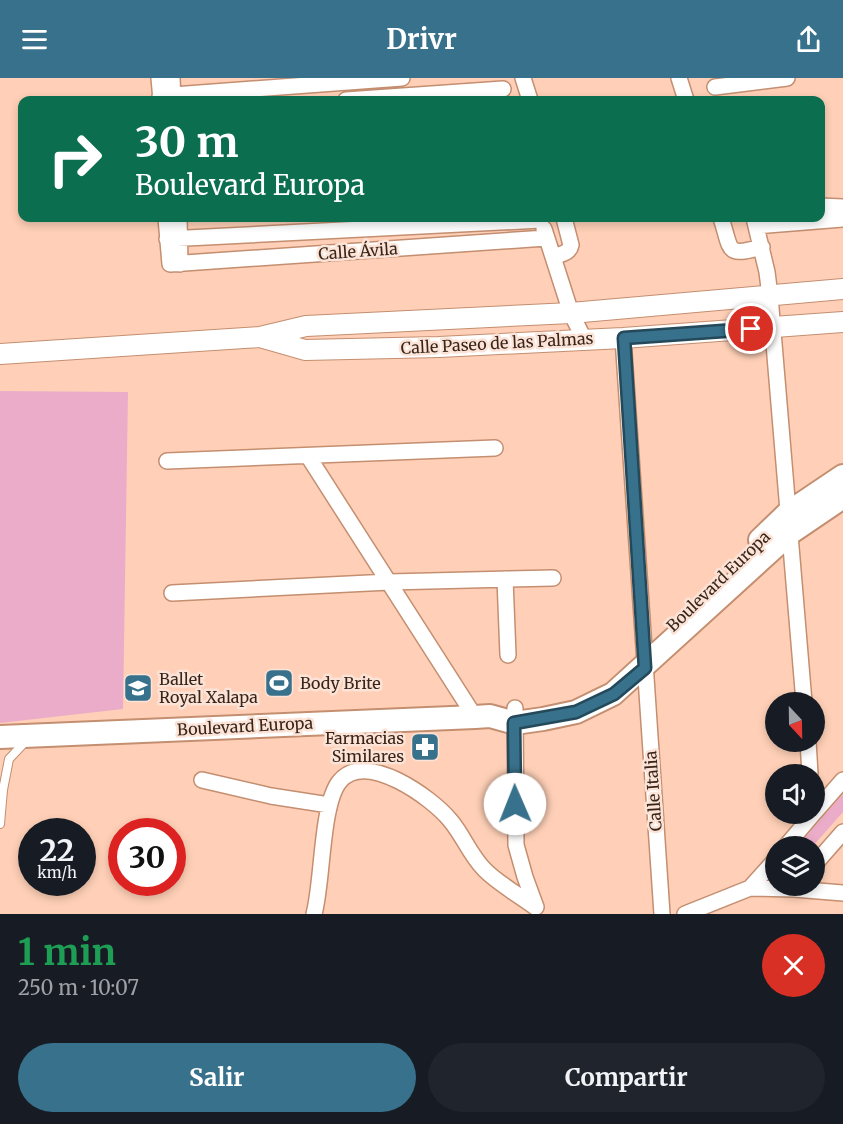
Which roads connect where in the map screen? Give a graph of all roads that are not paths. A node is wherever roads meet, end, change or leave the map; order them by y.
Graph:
1 (159, 78) edge
2 (172, 78) edge
3 (402, 78) edge
4 (523, 78) edge
5 (679, 78) edge
6 (788, 78) edge
7 (385, 79) edge
8 (716, 88) edge
9 (503, 89) edge
10 (255, 95) edge
11 (166, 96) edge
12 (168, 96) edge
13 (226, 96) edge
14 (385, 96) edge
15 (411, 96) edge
16 (529, 96) edge
17 (685, 96) edge
18 (825, 206) edge
19 (843, 207) edge
20 (843, 219) edge
21 (825, 220) edge
22 (168, 222) edge
23 (178, 222) edge
24 (480, 222) edge
25 (541, 222) edge
26 (565, 222) edge
27 (722, 222) edge
28 (756, 222) edge
29 (404, 227) junction
30 (282, 233) junction
31 (546, 238) junction
32 (174, 239) junction
33 (762, 247) junction
34 (404, 248) junction
35 (283, 256) junction
36 (553, 257) junction
37 (843, 289) edge
38 (770, 296) junction
39 (571, 313) junction
40 (843, 322) edge
41 (772, 328) junction
42 (260, 337) junction
43 (624, 338) junction
44 (584, 339) junction
45 (0, 354) edge
46 (495, 448) dead end
47 (308, 456) junction
48 (167, 461) dead end
49 (843, 476) edge
50 (843, 497) edge
51 (789, 523) junction
52 (554, 578) dead end
53 (505, 579) junction
54 (389, 582) junction
55 (172, 593) dead end
56 (508, 655) dead end
57 (644, 660) junction
58 (803, 692) edge
59 (482, 716) junction
60 (515, 716) junction
61 (30, 736) junction
62 (0, 737) edge
63 (202, 780) dead end
64 (843, 780) edge
65 (825, 800) edge
66 (328, 806) junction
67 (0, 824) edge
68 (805, 824) edge
69 (843, 832) edge
70 (794, 836) edge
71 (825, 852) edge
72 (765, 871) edge
73 (750, 888) junction
74 (765, 888) edge
75 (825, 891) edge
76 (843, 893) edge
77 (539, 910) edge
78 (314, 914) edge
79 (662, 914) edge
80 (684, 914) edge

1 - 11 street
2 - 12 street
3 - 7 street
4 - 16 street
5 - 17 street
6 - 8 street
7 - 10 street
7 - 14 street
9 - 15 street
10 - 13 street
18 - 19 street
20 - 21 street
22 - 32 street
23 - 32 street
24 - 29 street, Calle Ávila
25 - 31 street
26 - 36 street
27 - 33 street
28 - 33 street
29 - 30 street, Calle Ávila
29 - 34 street
30 - 32 street, Calle Ávila
30 - 35 street
31 - 34 street, Calle Ávila
31 - 36 street
32 - 35 street, Calle Ávila
33 - 38 street
34 - 35 street, Calle Ávila
36 - 39 street
37 - 38 street, Calle Paseo de las Palmas
38 - 39 street, Calle Paseo de las Palmas
38 - 41 street
39 - 42 street, Calle Paseo de las Palmas
39 - 44 street
40 - 41 street, Calle Paseo de las Palmas
41 - 43 street, Calle Paseo de las Palmas
41 - 51 street
42 - 44 street, Calle Paseo de las Palmas
42 - 45 street, Calle Paseo de las Palmas
43 - 44 street, Calle Paseo de las Palmas
43 - 57 street, Calle Italia
46 - 47 street
47 - 48 street
47 - 54 street
49 - 51 main road, Boulevard Europa
50 - 51 main road, Boulevard Europa
51 - 57 main road, Boulevard Europa
51 - 58 street
52 - 53 street
53 - 54 street
53 - 56 street
54 - 55 street
54 - 59 street
57 - 60 main road, Boulevard Europa
57 - 79 street, Calle Italia
59 - 60 main road, Boulevard Europa
59 - 61 main road, Boulevard Europa
60 - 77 street
61 - 62 main road, Boulevard Europa
61 - 67 lane
63 - 66 street
64 - 65 street
66 - 77 street
66 - 78 street
68 - 70 street
69 - 71 street
72 - 73 street
73 - 74 street
73 - 80 street
75 - 76 street

